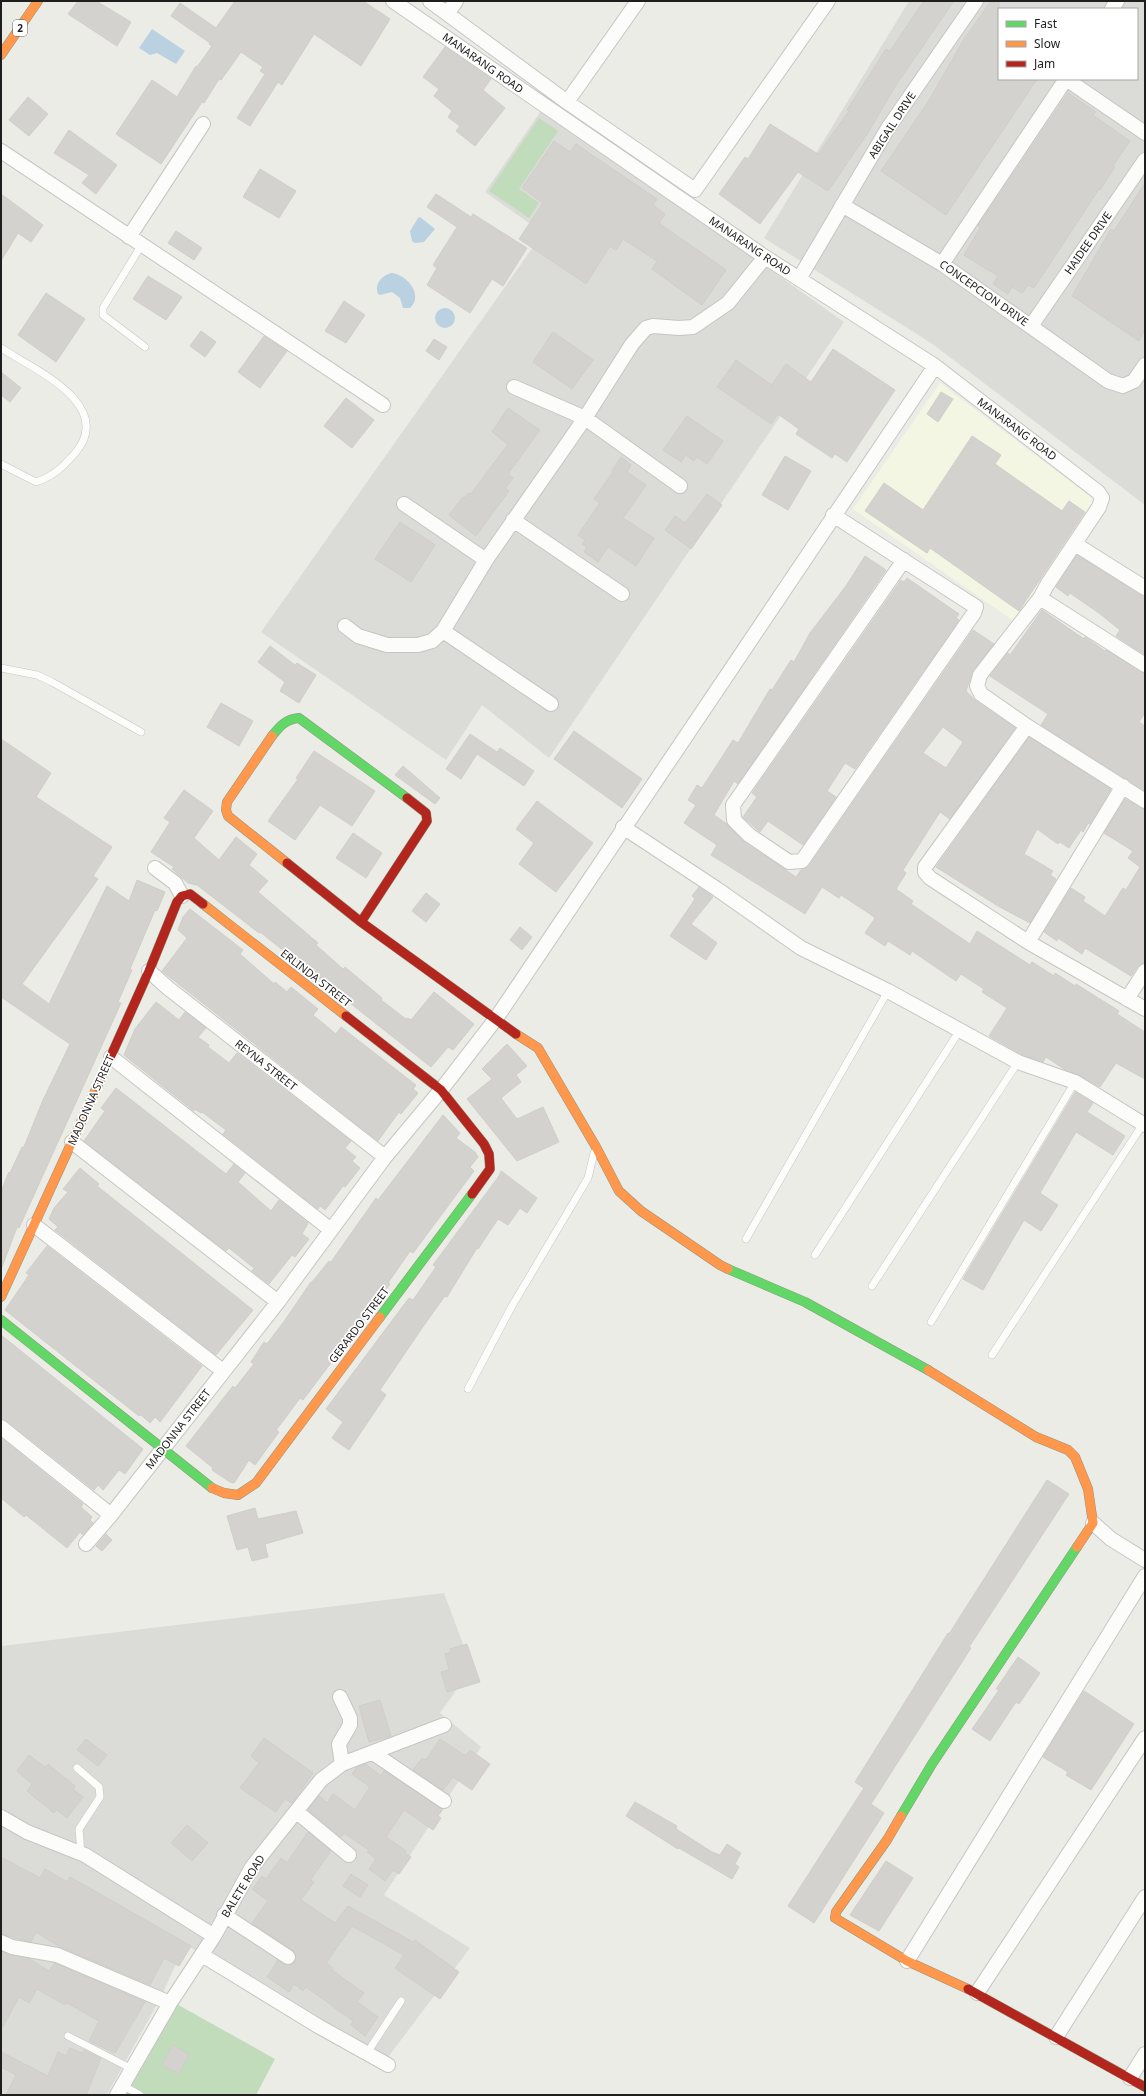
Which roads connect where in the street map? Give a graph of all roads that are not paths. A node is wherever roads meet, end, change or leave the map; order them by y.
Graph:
1 (38, 1) edge
2 (393, 1) edge
3 (430, 1) edge
4 (456, 1) edge
5 (638, 1) edge
6 (828, 1) edge
7 (976, 1) edge
8 (448, 14) junction
9 (1, 55) edge
10 (1065, 80) edge
11 (1067, 80) edge
12 (567, 102) junction
13 (203, 124) dead end
14 (1145, 133) edge
15 (1, 151) edge
16 (1145, 160) edge
17 (842, 205) junction
18 (129, 237) junction
19 (141, 246) junction
20 (765, 257) junction
21 (942, 264) junction
22 (799, 279) junction
23 (1031, 326) junction
24 (145, 347) dead end
25 (1, 348) edge
26 (1145, 365) edge
27 (935, 366) junction
28 (514, 387) dead end
29 (383, 405) dead end
30 (585, 418) junction
31 (1, 464) edge
32 (680, 486) dead end
33 (404, 504) dead end
34 (833, 515) junction
35 (513, 520) junction
36 (1075, 544) junction
37 (486, 560) junction
38 (904, 560) junction
39 (1145, 588) edge
40 (622, 594) dead end
41 (1040, 598) junction
42 (345, 626) dead end
43 (443, 631) junction
44 (1145, 665) edge
45 (1, 668) edge
46 (552, 704) dead end
47 (1026, 726) junction
48 (141, 732) dead end
49 (1123, 786) junction
50 (1145, 801) edge
51 (623, 827) junction
52 (155, 868) dead end
53 (179, 899) junction
54 (361, 922) junction
55 (1028, 942) junction
56 (149, 971) junction
57 (1145, 971) edge
58 (888, 991) junction
59 (1127, 999) junction
60 (1145, 1009) edge
61 (495, 1020) junction
62 (960, 1030) junction
63 (111, 1057) junction
64 (1018, 1062) junction
65 (1075, 1082) junction
66 (441, 1090) junction
67 (1144, 1125) edge
68 (72, 1142) junction
69 (596, 1147) junction
70 (385, 1157) junction
71 (34, 1225) junction
72 (331, 1230) junction
73 (746, 1239) dead end
74 (814, 1255) dead end
75 (872, 1286) dead end
76 (1, 1297) edge
77 (278, 1302) junction
78 (1, 1320) edge
79 (931, 1322) dead end
80 (992, 1355) dead end
81 (223, 1371) junction
82 (468, 1389) dead end
83 (1, 1427) edge
84 (163, 1449) junction
85 (111, 1515) junction
86 (1093, 1523) junction
87 (86, 1544) dead end
88 (1145, 1560) edge
89 (1145, 1576) edge
90 (340, 1697) dead end
91 (444, 1725) dead end
92 (1145, 1738) edge
93 (373, 1753) junction
94 (342, 1764) junction
95 (77, 1768) dead end
96 (444, 1801) dead end
97 (297, 1812) junction
98 (1, 1817) edge
99 (81, 1854) junction
100 (349, 1856) dead end
101 (1145, 1897) edge
102 (224, 1916) junction
103 (214, 1936) junction
104 (1, 1942) edge
105 (202, 1955) junction
106 (288, 1957) dead end
107 (907, 1961) junction
108 (977, 1993) junction
109 (402, 2002) dead end
110 (170, 2003) junction
111 (68, 2036) dead end
112 (1056, 2037) junction
113 (367, 2053) junction
114 (1145, 2054) edge
115 (388, 2065) dead end
116 (132, 2069) junction
117 (1130, 2078) junction
118 (1145, 2087) edge
119 (120, 2090) edge
120 (140, 2095) edge

1 - 9 main road, 2
2 - 20 street, MANARANG ROAD
3 - 8 street
4 - 8 street
5 - 12 street
6 - 12 street
7 - 17 street, ABIGAIL DRIVE
8 - 12 street
10 - 21 street
11 - 14 street
13 - 18 street
15 - 18 street
16 - 23 street, HAIDEE DRIVE
17 - 21 street, CONCEPCION DRIVE
17 - 22 street, ABIGAIL DRIVE
18 - 19 street
19 - 24 lane
19 - 29 street
20 - 22 street, MANARANG ROAD
20 - 30 street
21 - 23 street, CONCEPCION DRIVE
22 - 27 street, MANARANG ROAD
23 - 26 street, CONCEPCION DRIVE
25 - 31 lane
27 - 34 street, MADONNA STREET
27 - 36 street, MANARANG ROAD
28 - 30 street
30 - 32 street
30 - 35 street
33 - 37 street
34 - 38 street
34 - 51 street, MADONNA STREET
35 - 37 street
35 - 40 street
36 - 39 street
36 - 41 street
37 - 43 street
38 - 38 street
41 - 44 street
41 - 47 street
42 - 43 street
43 - 46 street
45 - 48 lane
47 - 49 street
47 - 55 street
49 - 50 street
49 - 55 street
51 - 58 street
51 - 61 street, MADONNA STREET
52 - 53 street
53 - 56 main road, MADONNA STREET
53 - 66 main road, ERLINDA STREET
54 - 54 main road
54 - 61 main road
55 - 59 street
56 - 63 main road, MADONNA STREET
56 - 70 street, REYNA STREET
57 - 59 street
58 - 62 street
58 - 73 lane
59 - 60 street
61 - 66 street, MADONNA STREET
61 - 69 main road
62 - 64 street
62 - 74 lane
63 - 68 main road, MADONNA STREET
63 - 72 street
64 - 65 street
64 - 75 lane
65 - 67 street
65 - 79 lane
66 - 70 street, MADONNA STREET
66 - 84 main road, GERARDO STREET
67 - 80 lane
68 - 71 main road, MADONNA STREET
68 - 77 street
69 - 82 lane
69 - 86 main road
70 - 72 street, MADONNA STREET
71 - 76 main road, MADONNA STREET
71 - 81 street
72 - 77 street, MADONNA STREET
77 - 81 street, MADONNA STREET
78 - 84 main road
81 - 84 street, MADONNA STREET
83 - 85 street
84 - 85 street, MADONNA STREET
85 - 87 street, MADONNA STREET
86 - 88 street
86 - 107 main road
89 - 107 street
90 - 94 street
91 - 93 street, BALETE ROAD
92 - 108 street
93 - 94 street, BALETE ROAD
93 - 96 street
94 - 97 street, BALETE ROAD
95 - 99 lane
97 - 100 street
97 - 102 street, BALETE ROAD
98 - 99 street
99 - 103 street
101 - 112 street
102 - 103 street, BALETE ROAD
102 - 106 street
103 - 105 street, BALETE ROAD
104 - 110 street
105 - 110 street, BALETE ROAD
105 - 113 street
107 - 108 main road
108 - 112 main road
109 - 113 lane
110 - 116 street, BALETE ROAD
111 - 116 lane
112 - 117 main road
113 - 115 street
114 - 117 street
116 - 119 street, BALETE ROAD
117 - 118 main road
119 - 120 lane

